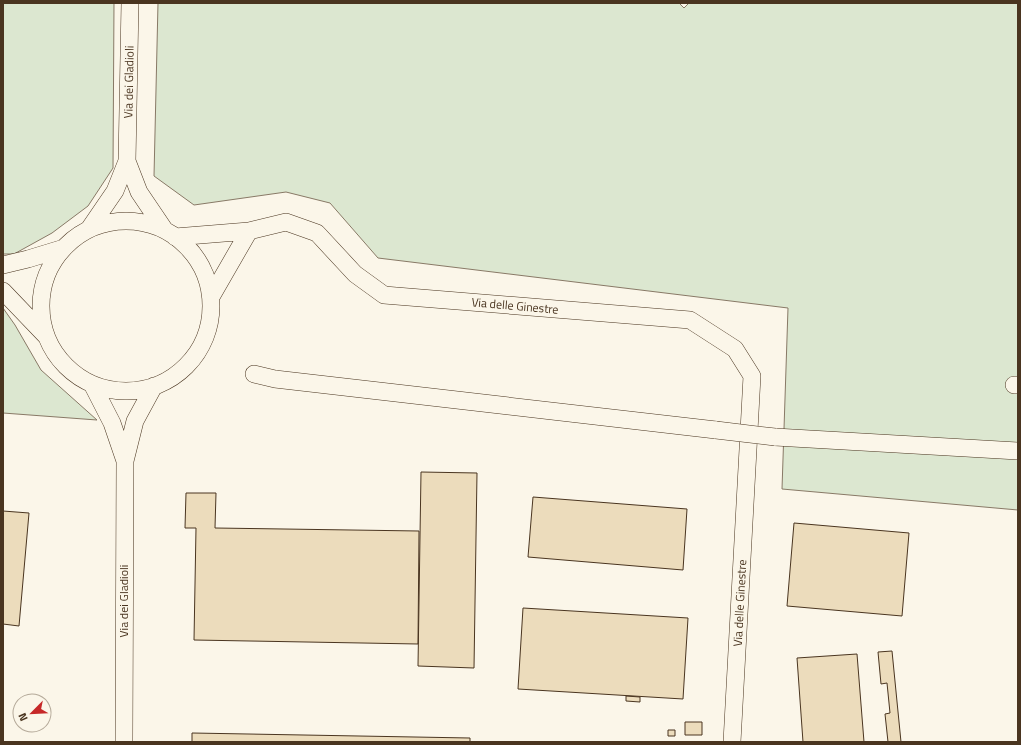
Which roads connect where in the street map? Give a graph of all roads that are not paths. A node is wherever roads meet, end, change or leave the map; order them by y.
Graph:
1 (130, 3) edge
2 (128, 161) junction
3 (89, 230) junction
4 (249, 231) junction
5 (169, 233) junction
6 (64, 248) junction
7 (3, 265) edge
8 (3, 291) edge
9 (211, 297) junction
10 (46, 336) junction
11 (254, 374) dead end
12 (92, 384) junction
13 (154, 386) junction
14 (1018, 451) edge
15 (125, 461) junction
16 (124, 742) edge
17 (732, 742) edge

1 - 2 street, Via dei Gladioli
2 - 3 street, Via dei Gladioli
2 - 5 street, Via dei Gladioli
3 - 5 street, Via dei Gladioli
3 - 6 street, Via dei Gladioli
4 - 5 street, Via delle Ginestre
4 - 9 street
4 - 17 street, Via delle Ginestre
5 - 9 street, Via dei Gladioli
6 - 7 street
6 - 10 street, Via dei Gladioli
8 - 10 street
9 - 13 street, Via dei Gladioli
10 - 12 street, Via dei Gladioli
11 - 14 street, bridge
12 - 13 street, Via dei Gladioli
12 - 15 street, Via dei Gladioli
13 - 15 street, Via dei Gladioli
15 - 16 street, Via dei Gladioli

